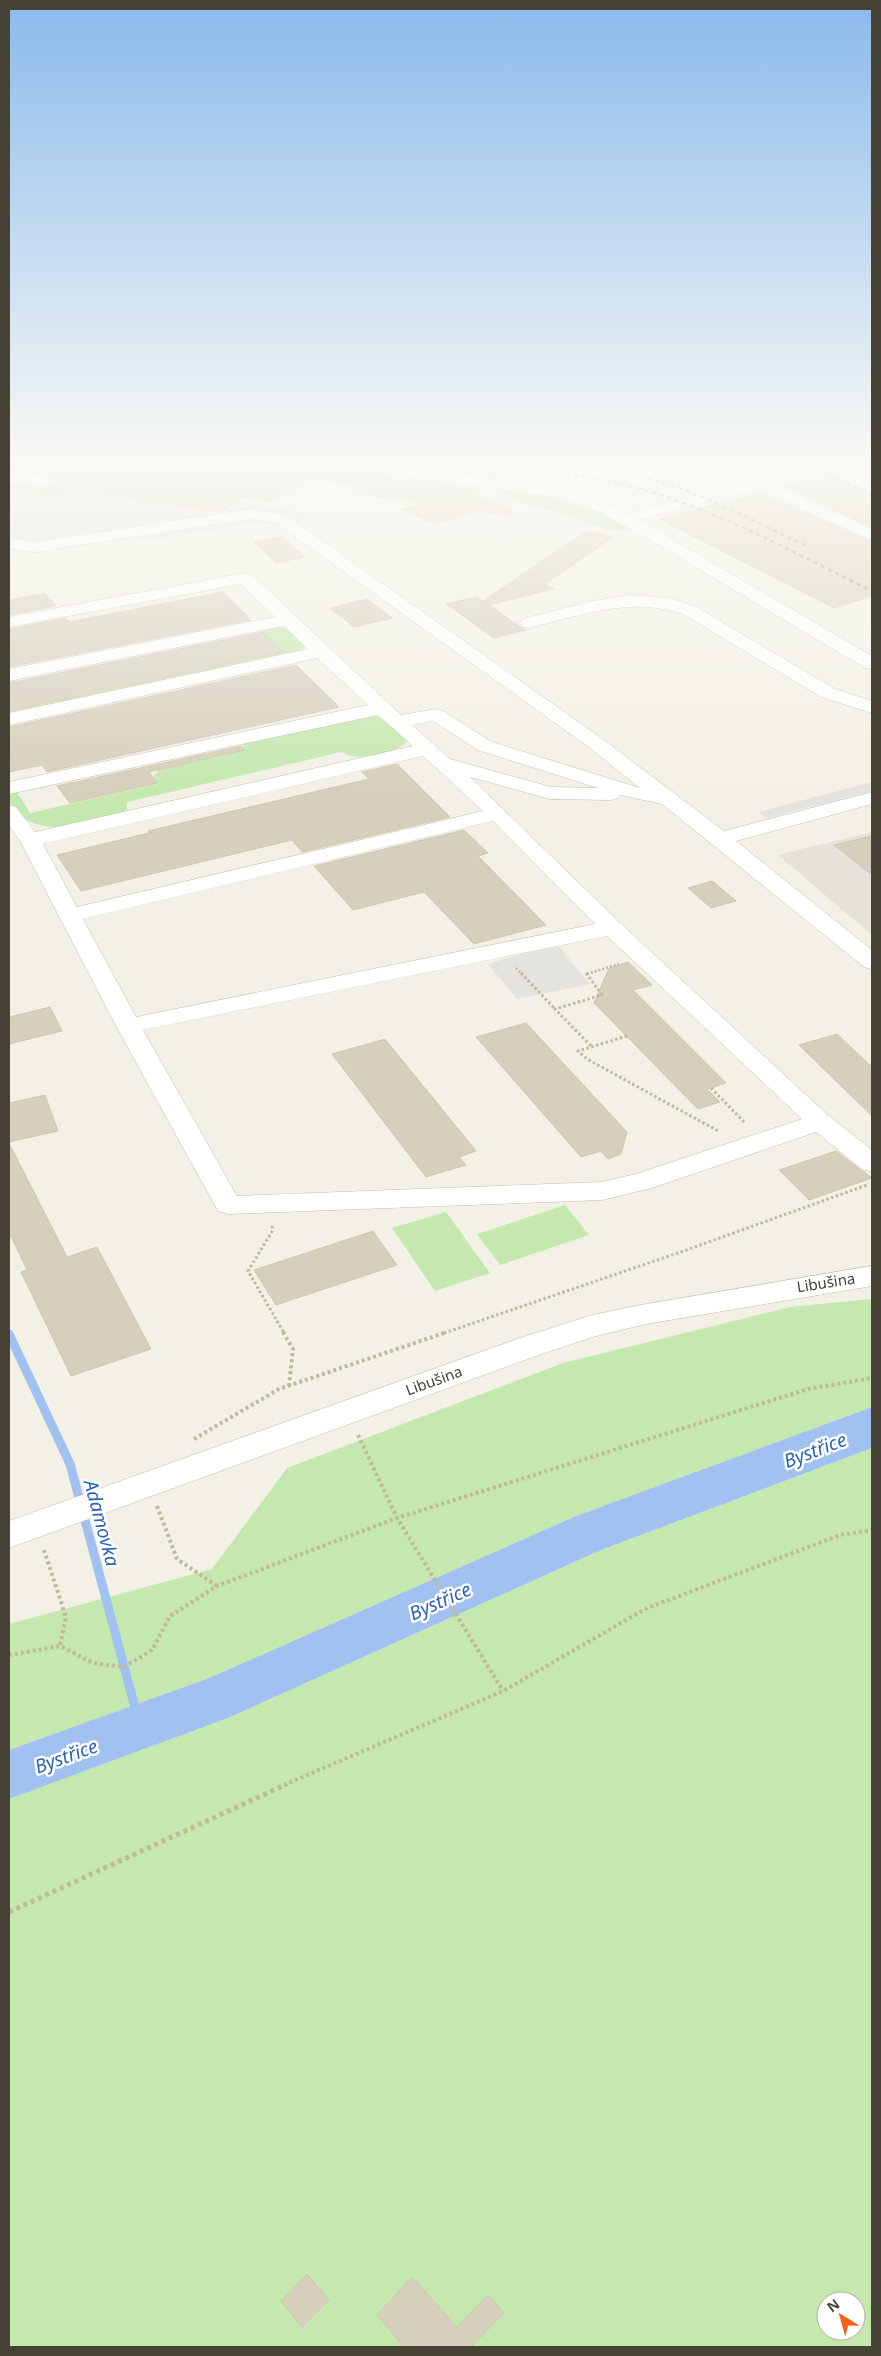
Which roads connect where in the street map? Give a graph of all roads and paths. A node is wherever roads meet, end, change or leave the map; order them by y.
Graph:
1 (358, 574) edge
2 (719, 574) edge
3 (742, 574) edge
4 (815, 611) dead end
5 (287, 620) junction
6 (9, 622) edge
7 (834, 623) dead end
8 (529, 624) dead end
9 (833, 641) junction
10 (321, 652) junction
11 (872, 664) edge
12 (9, 675) edge
13 (382, 708) junction
14 (872, 708) edge
15 (9, 719) edge
16 (396, 722) junction
17 (428, 749) junction
18 (444, 764) junction
19 (9, 788) edge
20 (643, 795) junction
21 (872, 798) edge
22 (670, 800) junction
23 (9, 811) edge
24 (498, 814) junction
25 (720, 839) junction
26 (30, 840) junction
27 (70, 916) junction
28 (612, 928) junction
29 (501, 950) junction
30 (644, 957) junction
31 (872, 962) edge
32 (555, 1009) junction
33 (128, 1026) junction
34 (627, 1036) dead end
35 (592, 1047) junction
36 (711, 1088) dead end
37 (820, 1122) junction
38 (754, 1144) junction
39 (872, 1163) edge
40 (872, 1183) edge
41 (266, 1204) junction
42 (872, 1276) edge
43 (872, 1378) edge
44 (289, 1386) junction
45 (348, 1412) junction
46 (188, 1442) dead end
47 (150, 1485) junction
48 (396, 1518) junction
49 (31, 1527) edge
50 (872, 1530) edge
51 (217, 1586) junction
52 (60, 1646) junction
53 (9, 1655) edge
54 (503, 1691) junction
55 (9, 1912) edge

1 - 22 street
2 - 9 street
3 - 4 street
5 - 6 street
5 - 10 street
5 - 12 street
7 - 9 street
8 - 14 street
9 - 11 street
10 - 13 street
10 - 15 street
13 - 16 street
13 - 19 street
16 - 17 street
16 - 20 street
17 - 18 street
17 - 26 street
18 - 20 street
18 - 24 street
20 - 22 street
21 - 25 street
22 - 25 street
23 - 26 street
24 - 27 street
24 - 28 street
25 - 31 street
26 - 27 street
27 - 33 street
28 - 29 street
28 - 30 street
29 - 32 path
29 - 33 street
30 - 32 path
30 - 37 street
32 - 35 path
33 - 41 street
34 - 35 path
35 - 38 path
36 - 38 path
37 - 38 street
37 - 39 street
38 - 41 street
40 - 44 path
41 - 44 path
42 - 45 street, Libušina
43 - 48 path
44 - 46 path
45 - 47 street, Libušina
45 - 48 path
47 - 49 street, Libušina
47 - 51 path
48 - 51 path
48 - 54 path
49 - 52 path
50 - 54 path
51 - 52 path
52 - 53 path
54 - 55 path

